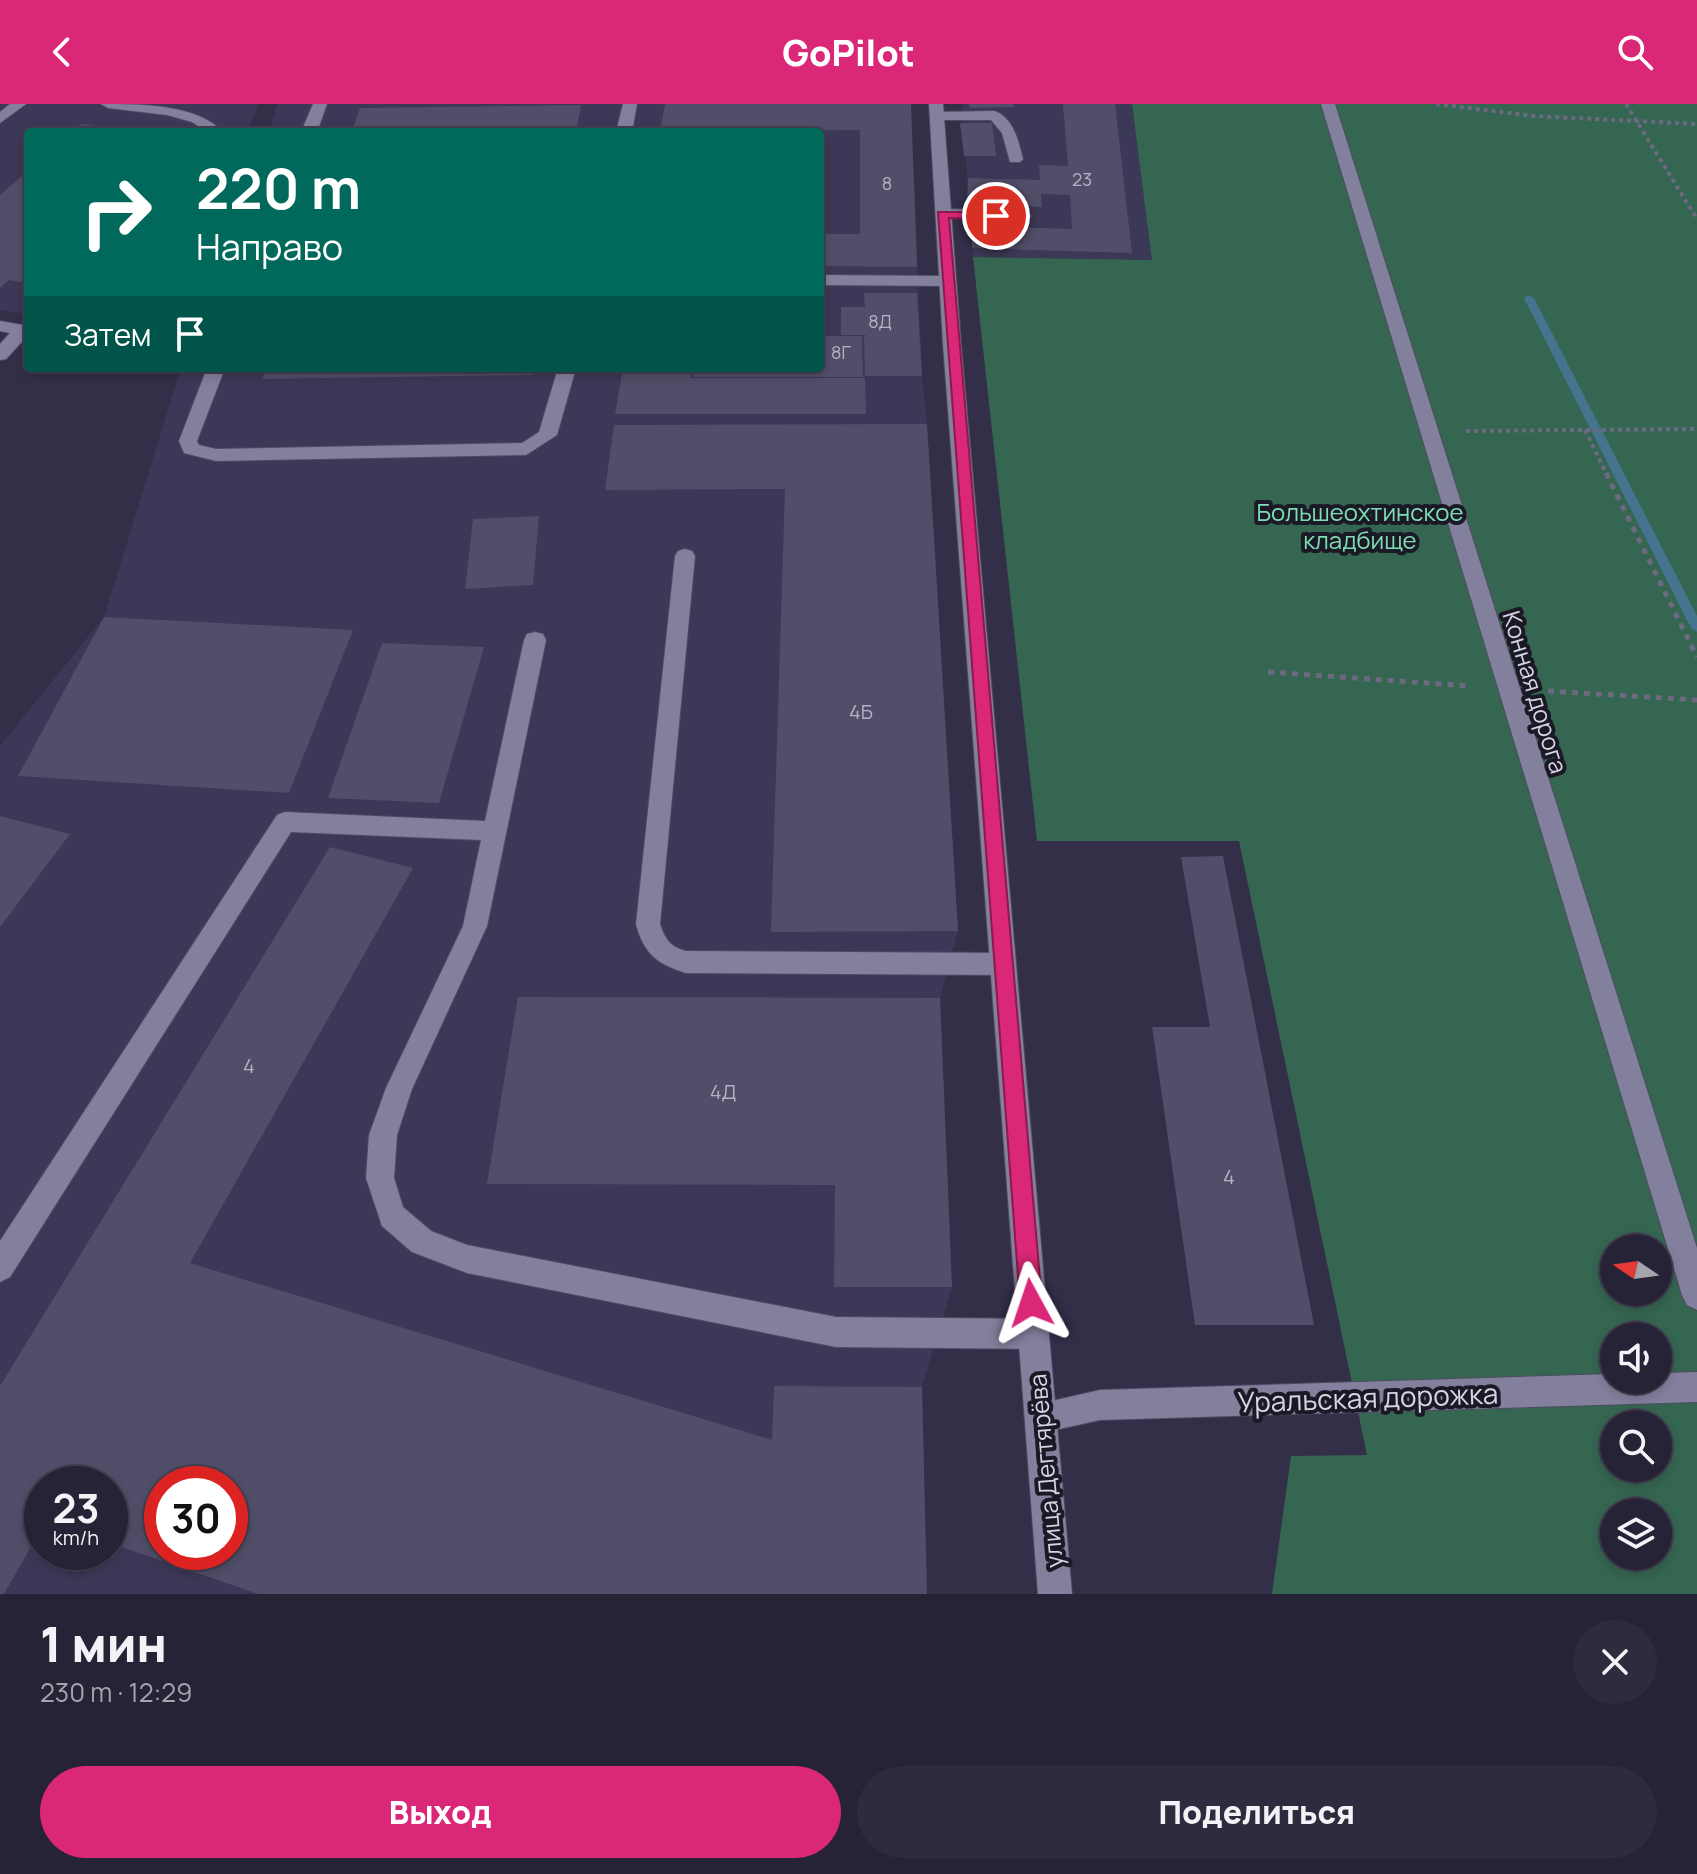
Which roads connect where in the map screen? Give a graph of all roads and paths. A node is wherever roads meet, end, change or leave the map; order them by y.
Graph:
1 (19, 104) edge
2 (108, 104) edge
3 (320, 104) edge
4 (630, 104) edge
5 (1328, 104) edge
6 (1436, 104) edge
7 (1626, 104) edge
8 (936, 110) edge
9 (1635, 118) junction
10 (0, 119) edge
11 (1697, 124) edge
12 (212, 128) edge
13 (311, 128) edge
14 (625, 128) edge
15 (1015, 159) dead end
16 (943, 214) junction
17 (1023, 216) dead end
18 (1697, 219) edge
19 (824, 280) edge
20 (947, 281) junction
21 (0, 326) edge
22 (0, 355) edge
23 (214, 372) edge
24 (566, 372) edge
25 (1697, 429) edge
26 (1585, 430) junction
27 (1429, 431) junction
28 (685, 556) dead end
29 (535, 640) dead end
30 (1697, 657) edge
31 (495, 831) junction
32 (1003, 964) junction
33 (0, 1267) edge
34 (1697, 1295) edge
35 (1034, 1334) junction
36 (1697, 1387) edge
37 (1041, 1417) junction
38 (1055, 1594) edge

1 - 10 street
2 - 12 street
3 - 13 street
4 - 14 street
5 - 27 street, Конная дорога
6 - 9 path
7 - 9 path
8 - 15 street
8 - 16 street, улица Дегтярёва
9 - 11 path
9 - 18 path
16 - 17 street
16 - 20 street, улица Дегтярёва
19 - 20 street
20 - 32 street, улица Дегтярёва
21 - 22 street
23 - 24 street
25 - 26 path
26 - 27 path
26 - 30 path
27 - 34 street, Конная дорога
28 - 32 street
29 - 31 street
31 - 33 street
31 - 35 street
32 - 35 street, улица Дегтярёва
35 - 37 street, улица Дегтярёва
36 - 37 street, Уральская дорожка
37 - 38 street, улица Дегтярёва

